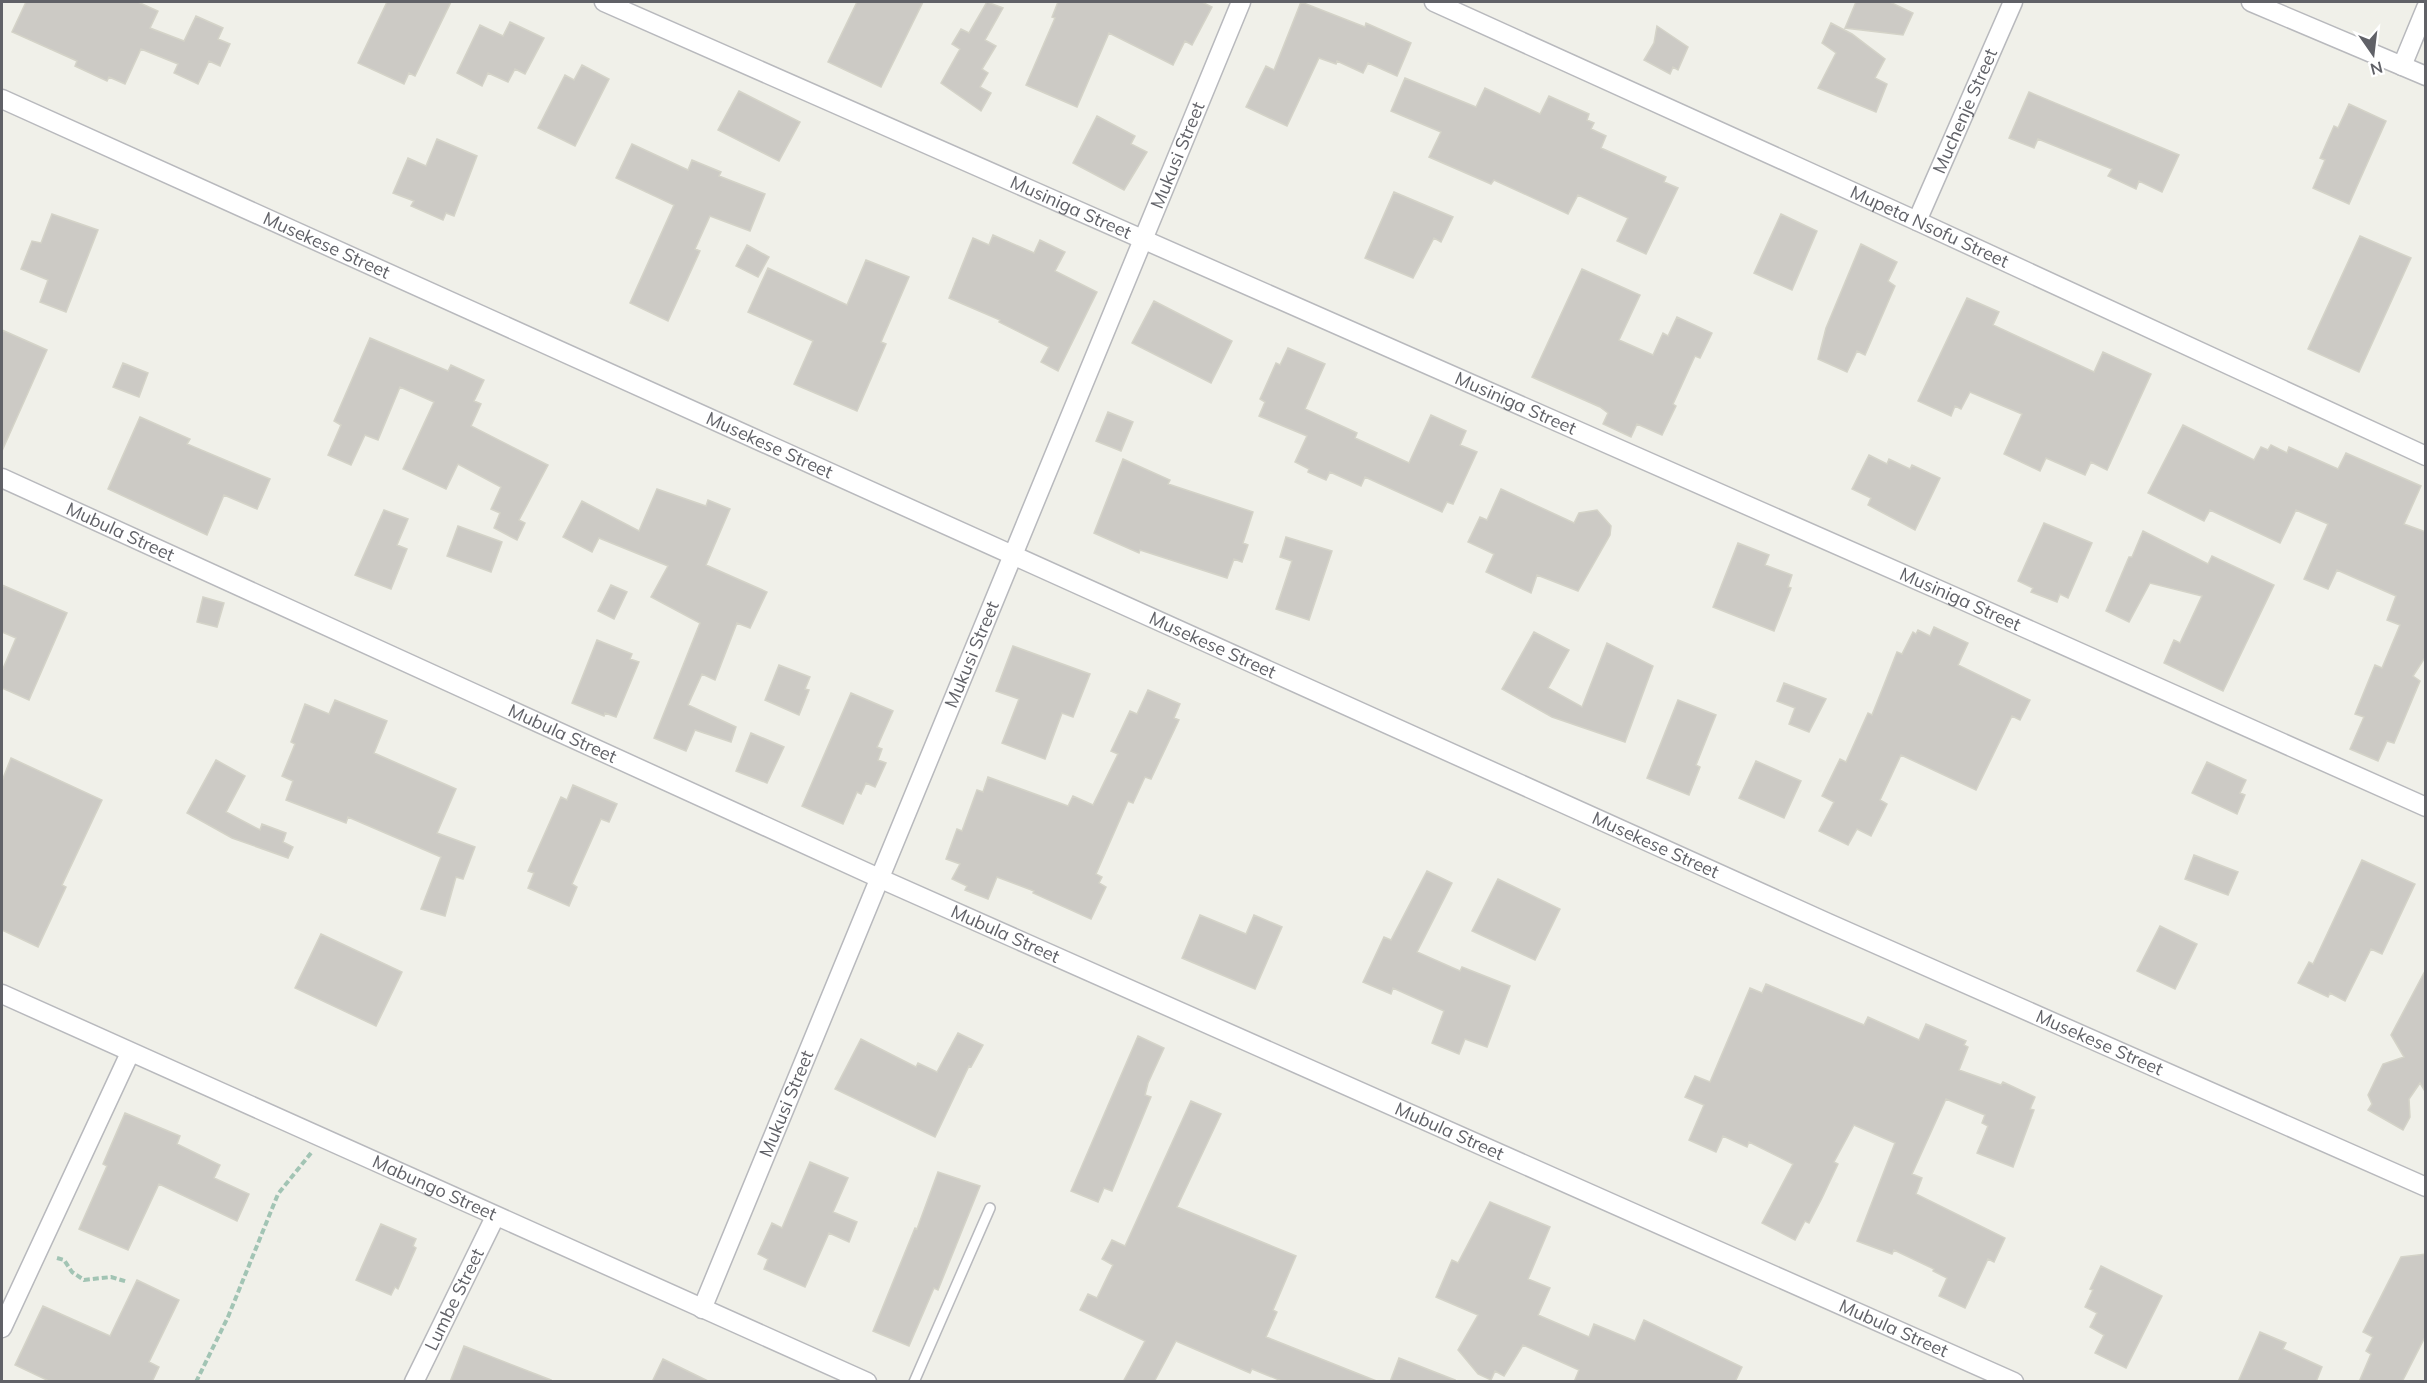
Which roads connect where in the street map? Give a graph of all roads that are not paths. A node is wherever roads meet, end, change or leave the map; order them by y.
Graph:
1 (604, 2) edge
2 (1242, 2) edge
3 (1434, 2) edge
4 (2013, 2) edge
5 (2252, 2) edge
6 (2426, 8) edge
7 (2402, 66) junction
8 (2426, 76) edge
9 (2, 99) edge
10 (1917, 220) junction
11 (1143, 238) junction
12 (2426, 456) edge
13 (2, 478) edge
14 (1011, 557) junction
15 (2426, 807) edge
16 (881, 879) junction
17 (2, 994) edge
18 (130, 1053) junction
19 (2426, 1187) edge
20 (990, 1208) dead end
21 (495, 1217) junction
22 (702, 1309) junction
23 (2, 1328) edge
24 (414, 1382) edge
25 (867, 1382) edge
26 (914, 1382) edge
27 (2014, 1382) edge

1 - 11 street, Musiniga Street
2 - 11 street, Mukusi Street
3 - 10 street, Mupeta Nsofu Street
4 - 10 street, Muchenje Street
5 - 7 street
6 - 7 street
7 - 8 street
9 - 14 street, Musekese Street
10 - 12 street, Mupeta Nsofu Street
11 - 14 street, Mukusi Street
11 - 15 street, Musiniga Street
13 - 16 street, Mubula Street
14 - 16 street, Mukusi Street
14 - 19 street, Musekese Street
16 - 22 street, Mukusi Street
16 - 27 street, Mubula Street
17 - 18 street, Mabungo Street
18 - 21 street, Mabungo Street
18 - 23 street
20 - 26 lane
21 - 22 street, Mabungo Street
21 - 24 street, Lumbe Street
22 - 25 street, Mabungo Street

